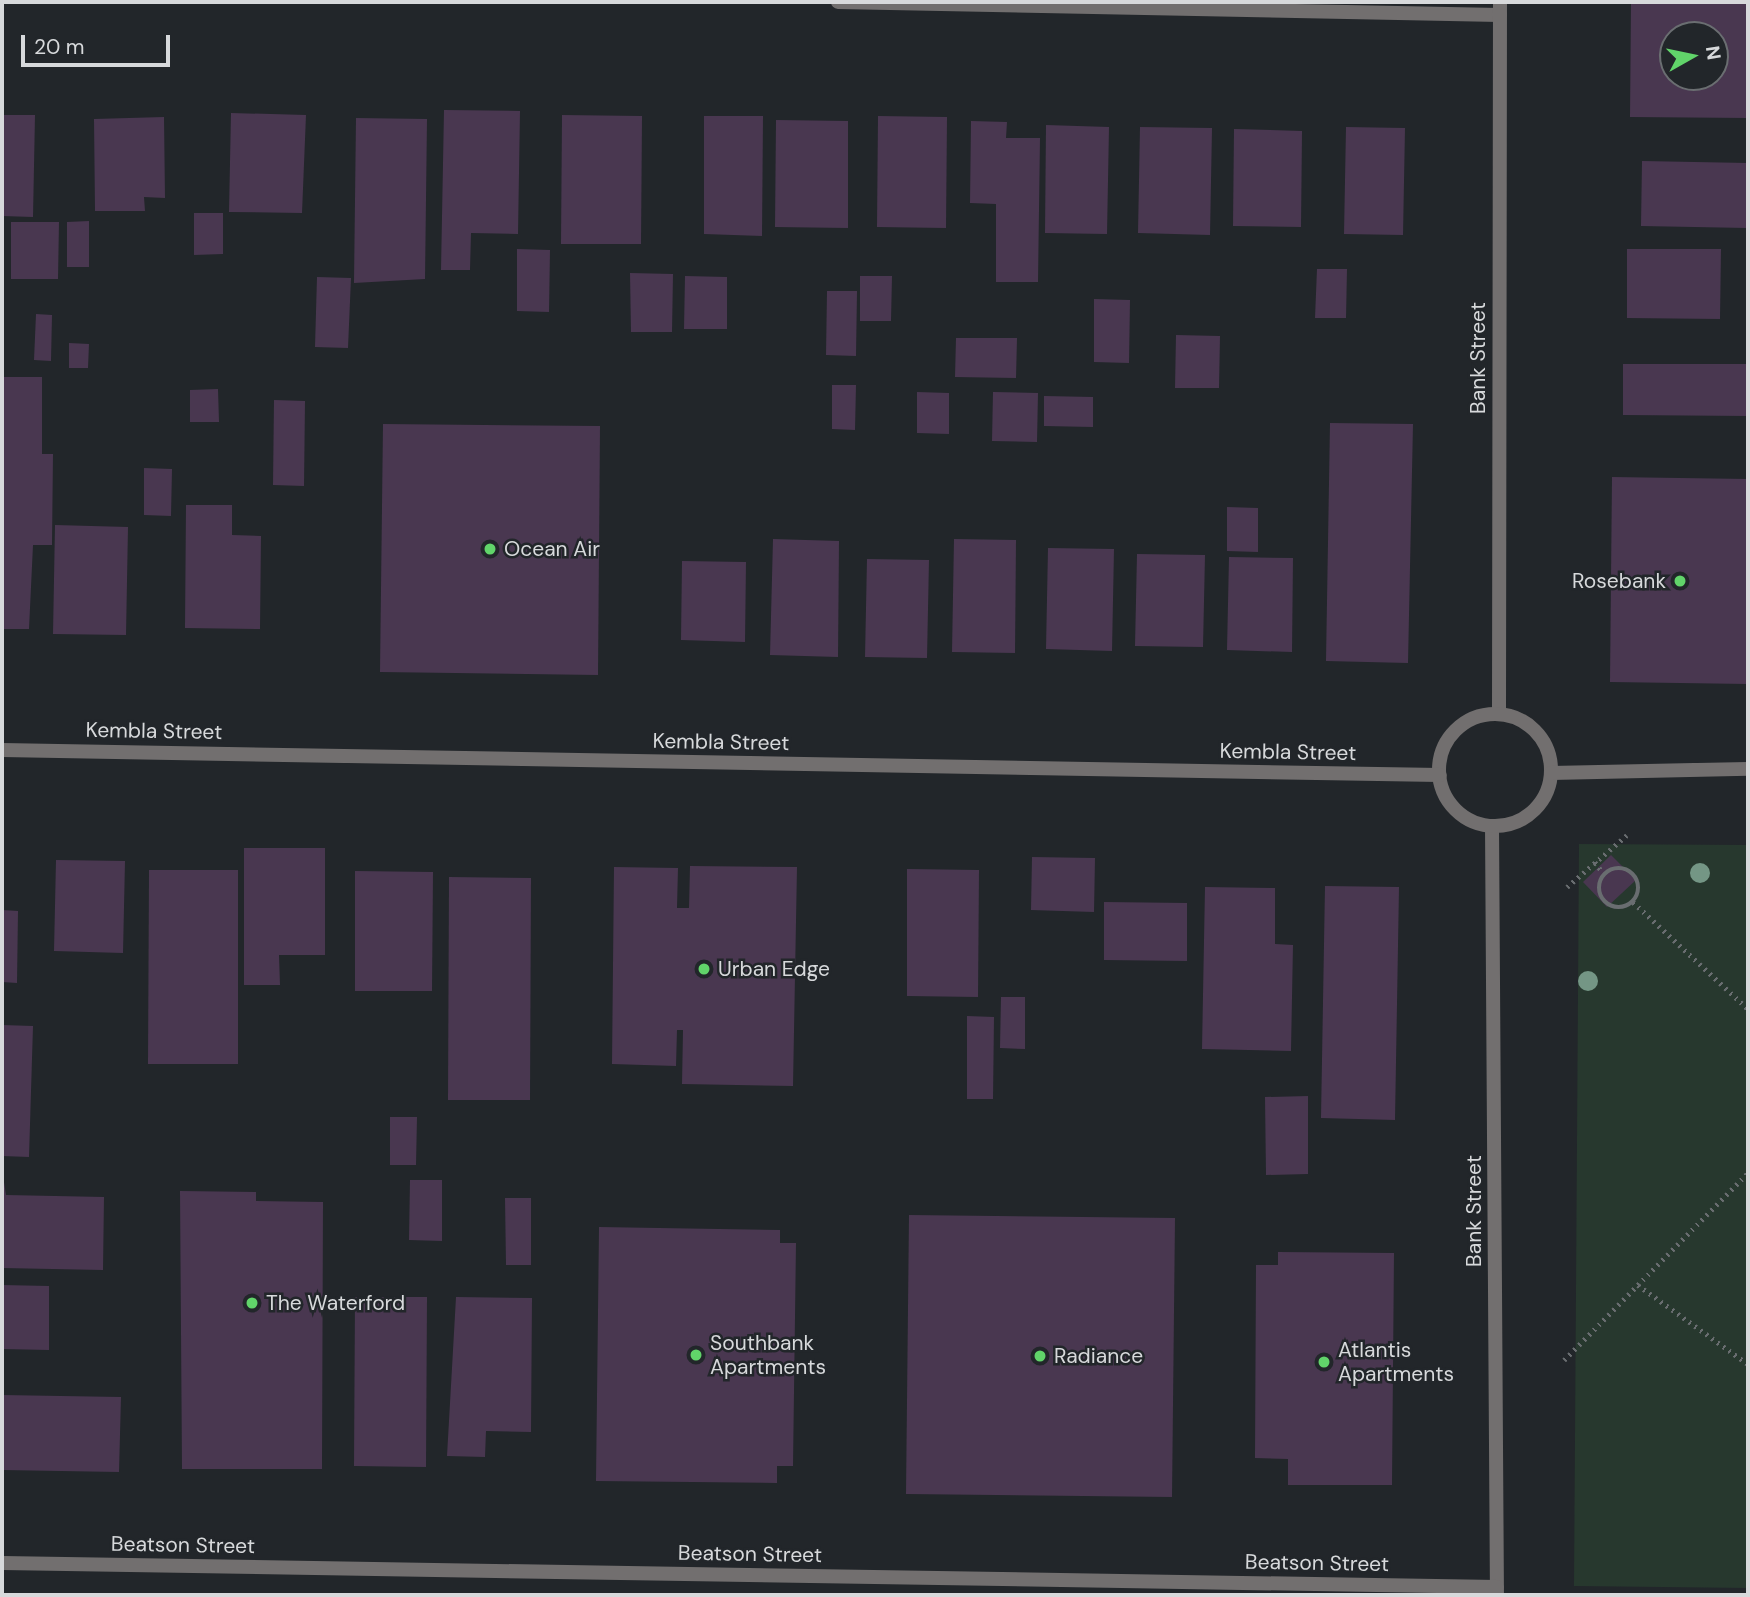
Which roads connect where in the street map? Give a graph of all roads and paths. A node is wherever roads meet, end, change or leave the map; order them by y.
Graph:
1 (838, 2) edge
2 (1500, 8) edge
3 (1499, 714) junction
4 (2, 750) edge
5 (1748, 769) edge
6 (1551, 773) junction
7 (1440, 775) junction
8 (1492, 826) junction
9 (1627, 835) dead end
10 (1595, 862) junction
11 (1604, 874) junction
12 (1567, 887) dead end
13 (1633, 902) junction
14 (1748, 1009) edge
15 (1748, 1173) edge
16 (1638, 1285) junction
17 (1564, 1360) dead end
18 (1748, 1364) edge
19 (2, 1563) edge
20 (1497, 1591) edge

1 - 2 street
2 - 3 street, Bank Street
3 - 6 street
3 - 7 street
4 - 7 street, Kembla Street
5 - 6 street
6 - 8 street
7 - 8 street
8 - 20 street, Bank Street
9 - 10 path
10 - 11 path
10 - 12 path
11 - 13 path
11 - 13 path
13 - 14 path
15 - 16 path
16 - 17 path
16 - 18 path
19 - 20 street, Beatson Street

